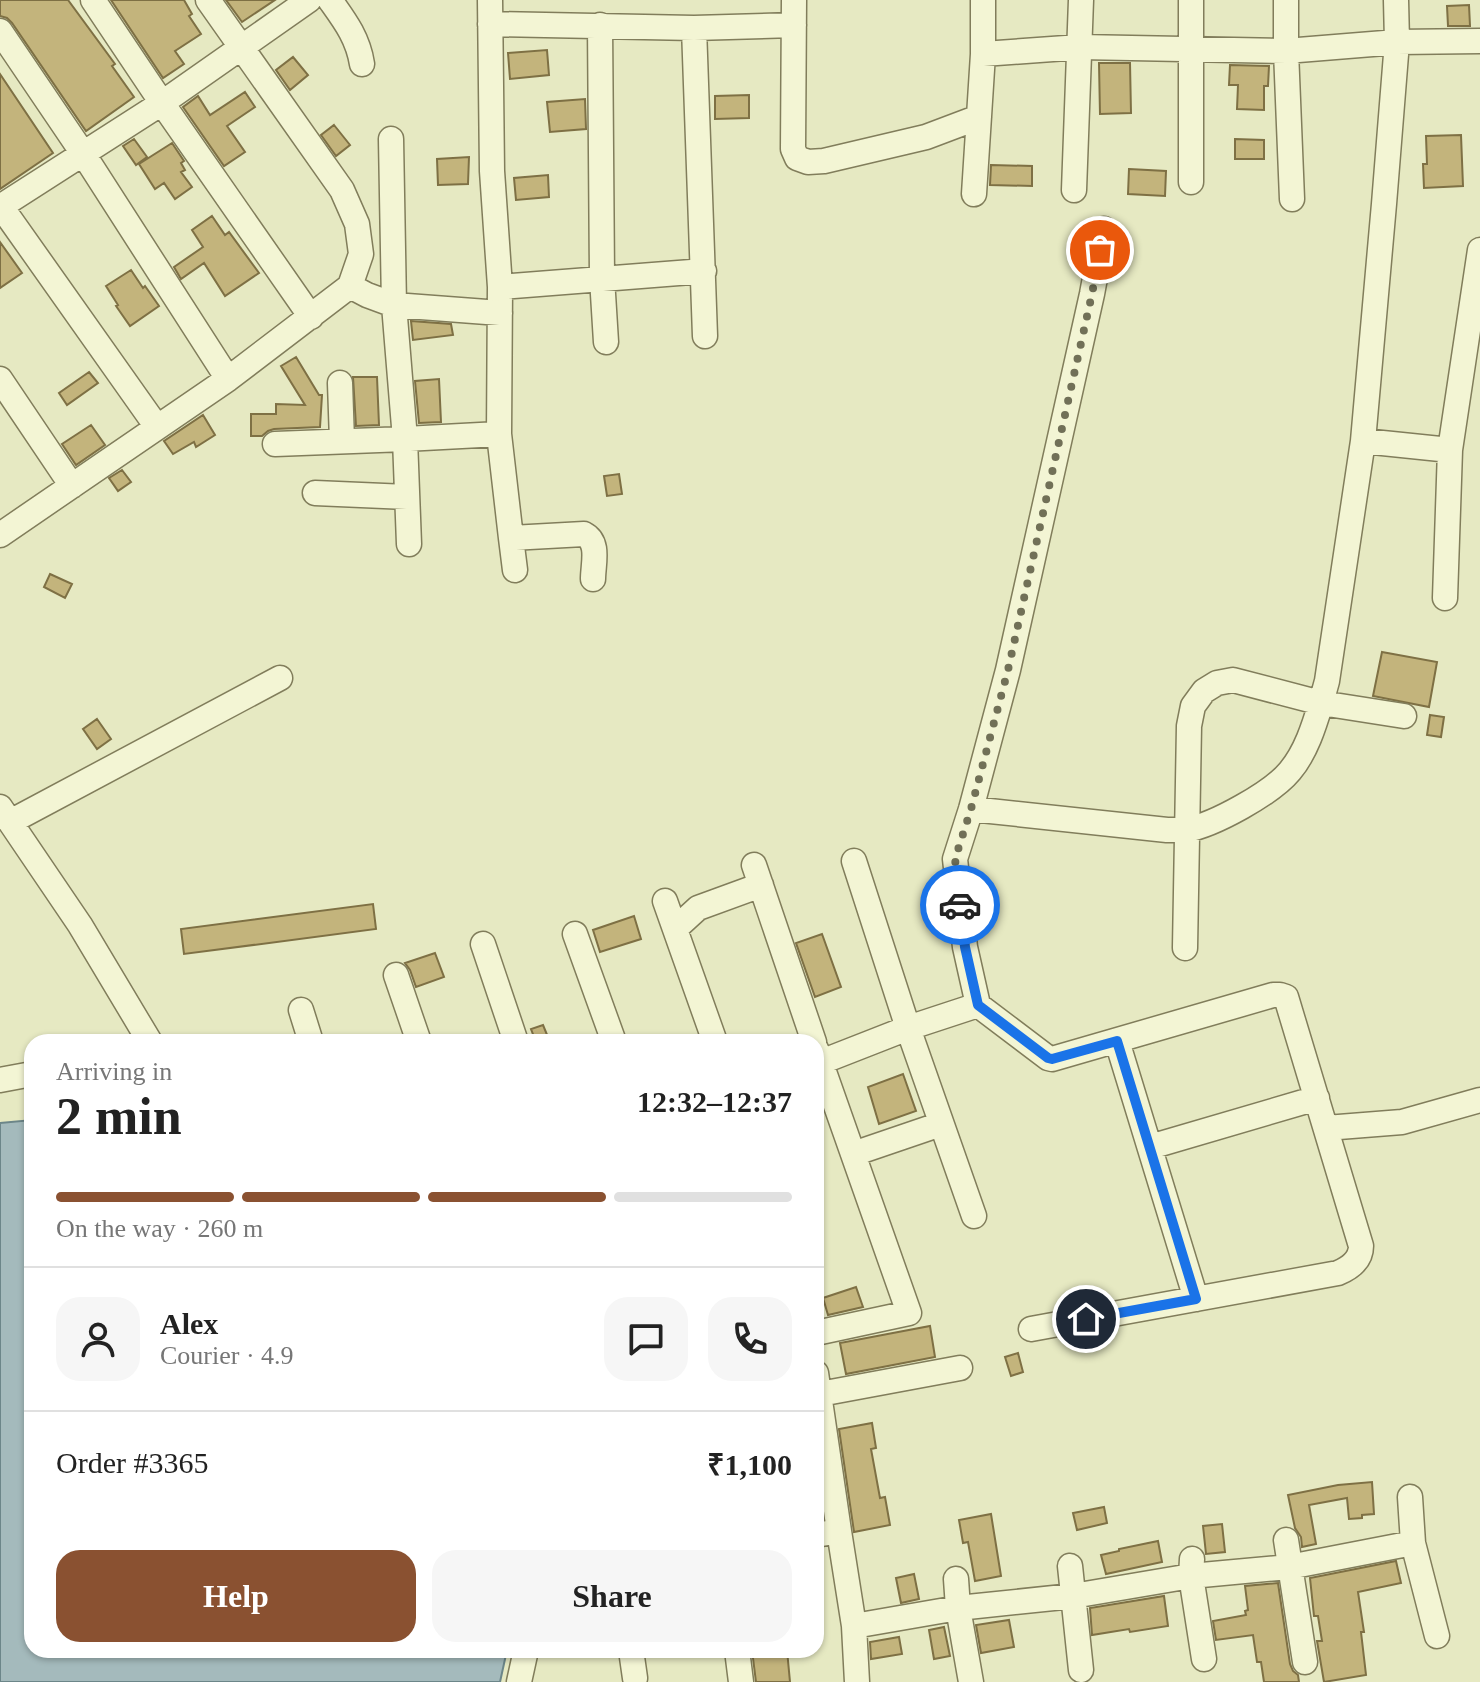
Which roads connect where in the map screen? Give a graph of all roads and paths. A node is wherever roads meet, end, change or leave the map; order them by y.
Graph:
1 (93, 0) edge
2 (208, 0) edge
3 (309, 0) edge
4 (330, 0) edge
5 (794, 0) edge
6 (983, 0) edge
7 (1081, 0) edge
8 (1191, 0) edge
9 (1286, 0) edge
10 (1396, 0) edge
11 (490, 12) edge
12 (600, 25) junction
13 (794, 25) junction
14 (694, 28) junction
15 (0, 31) edge
16 (1480, 41) edge
17 (1397, 42) junction
18 (241, 46) junction
19 (1080, 47) junction
20 (1191, 49) junction
21 (1286, 51) junction
22 (983, 54) junction
23 (362, 64) dead end
24 (162, 103) junction
25 (979, 117) junction
26 (391, 139) dead end
27 (84, 155) junction
28 (1191, 182) dead end
29 (1074, 190) dead end
30 (974, 194) dead end
31 (1292, 199) dead end
32 (0, 206) edge
33 (1104, 229) dead end
34 (1480, 250) edge
35 (704, 271) junction
36 (602, 278) junction
37 (350, 286) junction
38 (500, 287) junction
39 (394, 305) junction
40 (500, 313) junction
41 (311, 317) junction
42 (705, 336) dead end
43 (606, 342) dead end
44 (0, 379) edge
45 (228, 379) junction
46 (340, 383) dead end
47 (157, 427) junction
48 (499, 434) junction
49 (405, 439) junction
50 (342, 441) junction
51 (1363, 441) junction
52 (275, 444) dead end
53 (1450, 450) junction
54 (72, 486) junction
55 (315, 493) dead end
56 (407, 497) junction
57 (0, 535) edge
58 (511, 538) junction
59 (409, 544) dead end
60 (515, 570) dead end
61 (593, 579) dead end
62 (1445, 598) dead end
63 (280, 678) dead end
64 (1321, 703) junction
65 (1404, 716) dead end
66 (971, 809) junction
67 (5, 815) edge
68 (1188, 829) junction
69 (854, 861) dead end
70 (665, 901) dead end
71 (675, 929) junction
72 (575, 934) dead end
73 (483, 944) dead end
74 (1185, 948) dead end
75 (396, 975) dead end
76 (978, 1005) junction
77 (301, 1010) dead end
78 (908, 1028) junction
79 (145, 1034) edge
80 (308, 1034) edge
81 (416, 1034) edge
82 (513, 1034) edge
83 (611, 1034) edge
84 (712, 1034) edge
85 (809, 1034) edge
86 (1117, 1041) junction
87 (824, 1052) edge
88 (24, 1076) edge
89 (824, 1076) edge
90 (0, 1080) edge
91 (1317, 1098) junction
92 (1480, 1100) edge
93 (941, 1124) junction
94 (1326, 1128) junction
95 (1150, 1147) junction
96 (853, 1154) junction
97 (974, 1216) dead end
98 (1196, 1299) junction
99 (1031, 1329) dead end
100 (824, 1331) edge
101 (960, 1368) dead end
102 (824, 1383) edge
103 (824, 1483) edge
104 (1410, 1497) dead end
105 (827, 1533) edge
106 (1286, 1540) dead end
107 (1413, 1543) junction
108 (1070, 1566) dead end
109 (1289, 1567) junction
110 (1191, 1568) junction
111 (956, 1579) dead end
112 (1073, 1596) junction
113 (958, 1608) junction
114 (854, 1626) junction
115 (1437, 1636) dead end
116 (524, 1658) edge
117 (632, 1658) edge
118 (738, 1658) edge
119 (1204, 1659) dead end
120 (1305, 1662) dead end
121 (1081, 1670) dead end
122 (635, 1678) dead end
123 (519, 1682) edge
124 (741, 1682) edge
125 (857, 1682) edge
126 (971, 1682) edge

1 - 24 street
2 - 18 street
3 - 18 street
4 - 23 street
5 - 13 street
6 - 22 street
7 - 19 street
8 - 20 street
9 - 21 street
10 - 17 street
11 - 12 street
11 - 38 street
12 - 14 street
12 - 36 street
13 - 14 street
13 - 25 street
14 - 35 street
15 - 27 street
16 - 17 street
17 - 21 street
17 - 51 street
18 - 24 street
18 - 37 street
19 - 20 street
19 - 22 street
19 - 29 street
20 - 21 street
20 - 28 street
21 - 31 street
22 - 25 street
24 - 27 street
24 - 41 street
25 - 30 street
26 - 39 street
27 - 32 street
27 - 45 street
32 - 47 street
33 - 66 street
34 - 53 street
35 - 36 street
35 - 42 street
36 - 38 street
36 - 43 street
37 - 39 street
37 - 41 street
38 - 40 street
39 - 40 street
39 - 49 street
40 - 48 street
41 - 45 street
44 - 54 street
45 - 47 street
46 - 50 street
47 - 54 street
48 - 49 street
48 - 58 street
49 - 50 street
49 - 56 street
50 - 52 street
51 - 53 street
51 - 64 street
53 - 62 street
54 - 57 street
55 - 56 street
56 - 59 street
58 - 60 street
58 - 61 street
63 - 67 street
64 - 65 street
64 - 68 street
64 - 68 street
66 - 68 street
66 - 76 street
67 - 79 street
68 - 74 street
69 - 78 street
70 - 71 street
71 - 84 street
71 - 85 street
72 - 83 street
73 - 82 street
75 - 81 street
76 - 78 street
76 - 86 street
77 - 80 street
78 - 87 street
78 - 93 street
86 - 91 street
86 - 95 street
88 - 90 street
89 - 96 street
91 - 94 street
91 - 95 street
92 - 94 street
93 - 96 street
93 - 97 street
94 - 98 street
95 - 98 street
96 - 100 street
98 - 99 street
101 - 102 street
103 - 105 street
104 - 107 street
105 - 114 street
106 - 109 street
107 - 109 street
107 - 115 street
108 - 112 street
109 - 110 street
109 - 120 street
110 - 112 street
110 - 119 street
111 - 113 street
112 - 113 street
112 - 121 street
113 - 114 street
113 - 126 street
114 - 125 street
116 - 123 street
117 - 122 street
118 - 124 street

